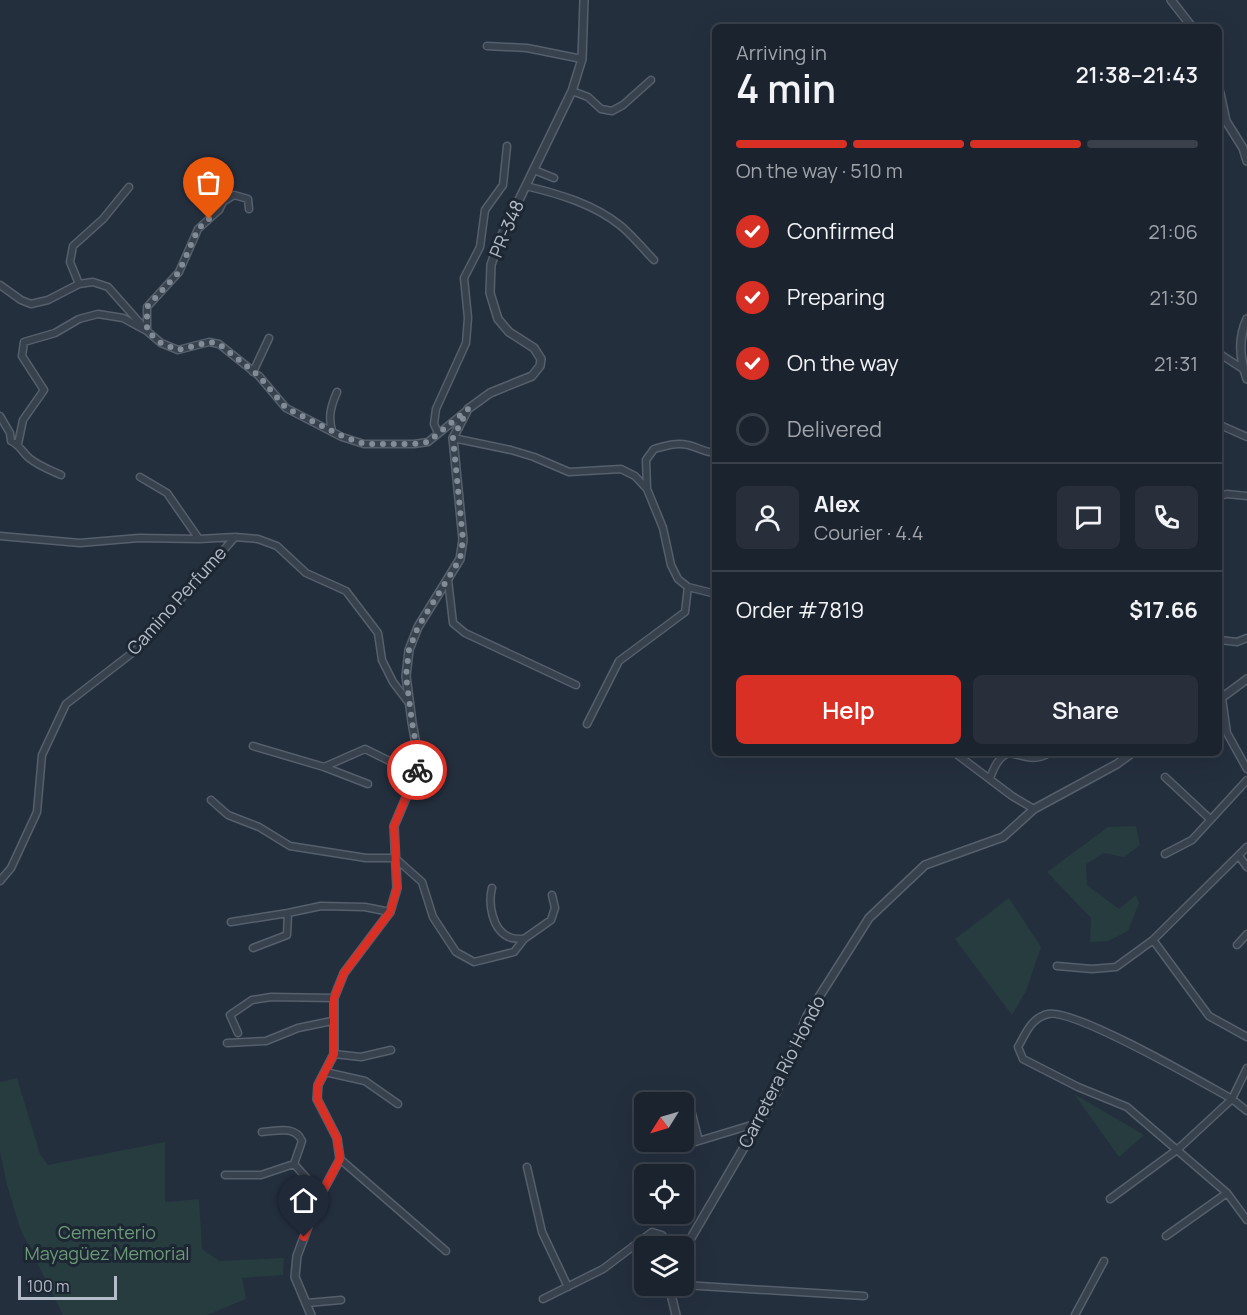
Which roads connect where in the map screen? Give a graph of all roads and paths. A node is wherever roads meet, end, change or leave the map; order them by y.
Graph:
1 (584, 0) edge
2 (1171, 0) edge
3 (1190, 24) edge
4 (487, 46) dead end
5 (582, 58) junction
6 (651, 80) dead end
7 (572, 91) junction
8 (1222, 102) edge
9 (507, 146) dead end
10 (1247, 161) edge
11 (534, 170) junction
12 (554, 178) dead end
13 (526, 186) junction
14 (129, 187) dead end
15 (249, 209) dead end
16 (654, 260) dead end
17 (79, 284) junction
18 (0, 285) edge
19 (1247, 319) edge
20 (147, 331) junction
21 (269, 338) dead end
22 (1222, 355) edge
23 (1243, 369) junction
24 (254, 372) junction
25 (1247, 379) edge
26 (337, 392) dead end
27 (468, 409) junction
28 (0, 416) edge
29 (1222, 426) edge
30 (332, 431) junction
31 (438, 434) junction
32 (1247, 437) edge
33 (453, 438) junction
34 (18, 444) junction
35 (712, 452) edge
36 (61, 475) dead end
37 (143, 481) dead end
38 (647, 489) junction
39 (1222, 495) edge
40 (1247, 496) edge
41 (0, 536) edge
42 (235, 537) junction
43 (199, 539) junction
44 (448, 580) junction
45 (688, 587) junction
46 (712, 593) edge
47 (1247, 638) edge
48 (1222, 639) edge
49 (1247, 679) edge
50 (576, 686) dead end
51 (1222, 698) edge
52 (409, 703) junction
53 (1222, 705) edge
54 (587, 724) dead end
55 (253, 746) dead end
56 (959, 756) edge
57 (1003, 756) edge
58 (1021, 756) edge
59 (1045, 756) edge
60 (1128, 756) edge
61 (1245, 764) edge
62 (324, 767) junction
63 (416, 774) junction
64 (1165, 777) dead end
65 (990, 778) junction
66 (1247, 780) edge
67 (368, 784) dead end
68 (211, 800) dead end
69 (1034, 809) junction
70 (1210, 819) junction
71 (1247, 847) edge
72 (1166, 854) dead end
73 (1239, 856) junction
74 (395, 858) junction
75 (1247, 867) edge
76 (0, 881) edge
77 (492, 888) dead end
78 (552, 895) dead end
79 (390, 912) junction
80 (288, 914) junction
81 (231, 922) dead end
82 (1247, 934) edge
83 (524, 939) junction
84 (1153, 940) junction
85 (1237, 945) dead end
86 (253, 948) dead end
87 (1057, 966) dead end
88 (334, 998) junction
89 (332, 1022) junction
90 (238, 1033) dead end
91 (1247, 1037) edge
92 (227, 1043) dead end
93 (391, 1050) dead end
94 (334, 1054) junction
95 (1247, 1068) edge
96 (325, 1072) junction
97 (1232, 1099) junction
98 (398, 1104) dead end
99 (1247, 1111) edge
100 (694, 1121) edge
101 (759, 1123) junction
102 (262, 1132) dead end
103 (699, 1141) junction
104 (694, 1142) edge
105 (1178, 1149) junction
106 (340, 1159) junction
107 (294, 1164) junction
108 (527, 1167) dead end
109 (225, 1175) dead end
110 (1227, 1193) junction
111 (1110, 1198) dead end
112 (318, 1200) junction
113 (1247, 1220) edge
114 (647, 1236) edge
115 (663, 1236) edge
116 (692, 1236) edge
117 (1166, 1236) dead end
118 (634, 1246) edge
119 (446, 1251) dead end
120 (1104, 1262) dead end
121 (694, 1286) edge
122 (568, 1287) junction
123 (671, 1296) edge
124 (864, 1296) dead end
125 (543, 1299) dead end
126 (341, 1300) dead end
127 (307, 1303) junction
128 (311, 1315) edge
129 (676, 1315) edge
130 (1075, 1315) edge

1 - 5 street, PR-348 / PR-348
2 - 3 street
4 - 5 street
5 - 7 street, PR-348 / PR-348
6 - 7 street
7 - 11 street, PR-348 / PR-348
8 - 10 street
9 - 31 street
11 - 12 street
11 - 13 street, PR-348 / PR-348
13 - 16 street
13 - 27 street, PR-348 / PR-348
14 - 17 street
15 - 20 street
17 - 18 street
17 - 20 street
19 - 23 street
20 - 24 street
20 - 34 street
21 - 24 street
22 - 23 street
23 - 25 street
24 - 30 street
26 - 30 street
27 - 31 street
27 - 33 street, PR-348 / PR-348
28 - 34 street
29 - 32 street
30 - 31 street
33 - 38 street
33 - 44 street
34 - 36 street
35 - 38 street
37 - 43 street
38 - 45 street
39 - 40 street
41 - 43 street
42 - 43 street
42 - 52 street, Camino Perfume
42 - 76 street, Camino Perfume
44 - 50 street
44 - 52 street
45 - 46 street
45 - 54 street
47 - 48 street
49 - 51 street
52 - 63 street
53 - 61 street
55 - 62 street
56 - 65 street
57 - 65 street
58 - 59 street
60 - 69 street, Carretera Río Hondo
62 - 63 street
62 - 67 street
63 - 74 street
64 - 70 street
65 - 69 street
66 - 70 street
68 - 74 street
69 - 101 street, Carretera Río Hondo
70 - 72 street
71 - 73 street
73 - 75 street
73 - 84 street
74 - 79 street
74 - 83 street
77 - 83 street
78 - 83 street
79 - 80 street
79 - 88 street
80 - 81 street
80 - 86 street
82 - 85 street
84 - 87 street
84 - 91 street
88 - 89 street
88 - 90 street
89 - 92 street
89 - 94 street
93 - 94 street
94 - 96 street
95 - 97 street
96 - 98 street
96 - 106 street
97 - 99 street
97 - 105 street
97 - 105 street
100 - 103 street
101 - 103 street
101 - 116 street, Carretera Río Hondo
102 - 107 street
103 - 104 street
105 - 110 street
105 - 111 street
106 - 112 street
106 - 119 street
107 - 109 street
107 - 112 street
108 - 122 street
110 - 113 street
110 - 117 street
112 - 127 street
114 - 115 street
118 - 122 street
120 - 130 street
121 - 124 street
122 - 125 street
123 - 129 street
126 - 127 street
127 - 128 street

